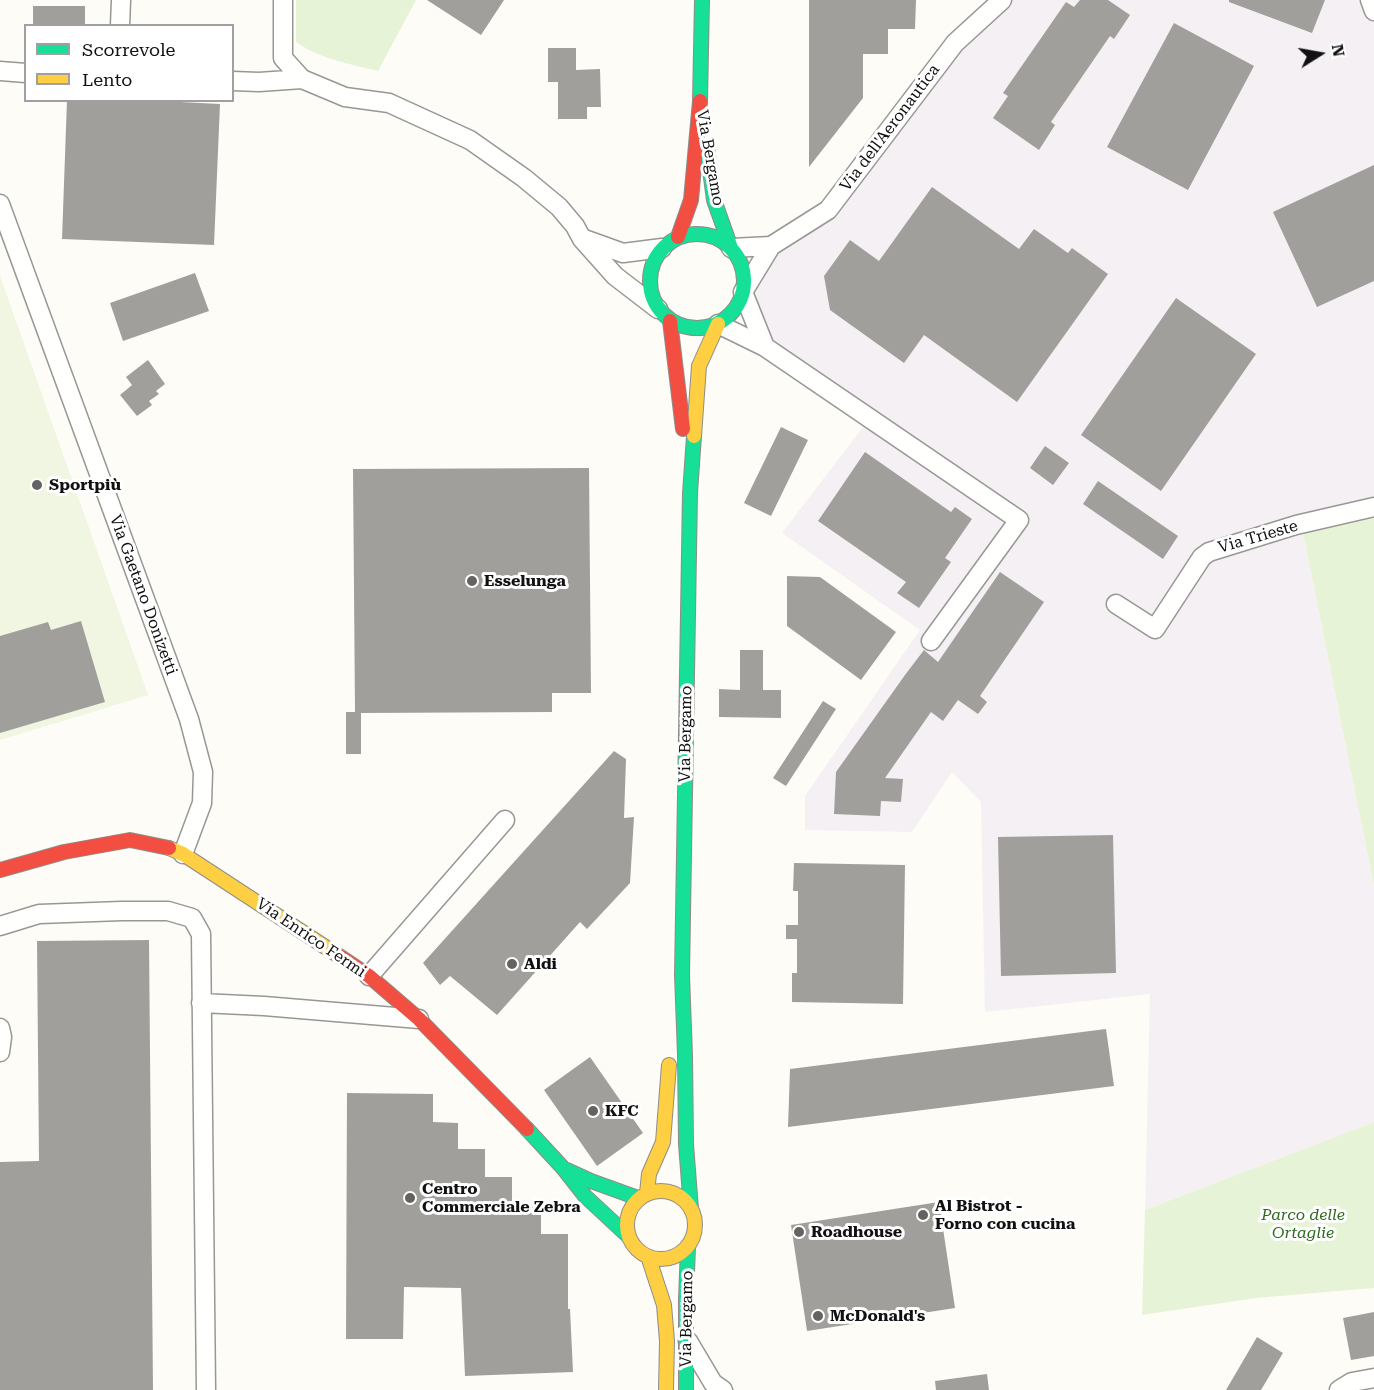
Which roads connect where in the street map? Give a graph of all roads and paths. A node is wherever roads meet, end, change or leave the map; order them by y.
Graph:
1 (121, 0) edge
2 (283, 0) edge
3 (702, 0) edge
4 (1002, 0) edge
5 (1370, 0) edge
6 (1374, 10) edge
7 (120, 24) edge
8 (0, 71) edge
9 (24, 73) edge
10 (302, 79) junction
11 (234, 81) edge
12 (700, 102) junction
13 (0, 204) edge
14 (678, 237) junction
15 (582, 238) junction
16 (771, 246) junction
17 (662, 248) junction
18 (731, 248) junction
19 (743, 292) junction
20 (664, 315) junction
21 (718, 324) junction
22 (765, 347) junction
23 (690, 493) junction
24 (1374, 507) edge
25 (1116, 604) dead end
26 (931, 641) dead end
27 (505, 820) dead end
28 (183, 854) junction
29 (0, 870) edge
30 (0, 926) edge
31 (682, 975) junction
32 (369, 976) junction
33 (201, 1003) junction
34 (419, 1019) junction
35 (0, 1028) edge
36 (0, 1052) edge
37 (563, 1168) junction
38 (643, 1196) junction
39 (691, 1209) junction
40 (627, 1235) junction
41 (688, 1248) junction
42 (649, 1259) junction
43 (687, 1339) junction
44 (667, 1341) junction
45 (1374, 1378) edge
46 (206, 1390) edge
47 (666, 1390) edge
48 (686, 1390) edge
49 (723, 1390) edge
50 (1339, 1390) edge

1 - 7 street
2 - 10 street
3 - 12 main road, Via Bergamo
4 - 16 street, Via dell'Aeronautica
5 - 6 street
8 - 9 street
10 - 11 street
10 - 15 street
12 - 14 main road, Via Bergamo
12 - 18 main road, Via Bergamo
13 - 28 street, Via Gaetano Donizetti
14 - 17 main road
14 - 18 main road
15 - 17 street
15 - 20 street
16 - 18 street, Via dell'Aeronautica
16 - 19 street, Via dell'Aeronautica
17 - 20 main road
18 - 19 main road
19 - 21 main road
19 - 22 street
20 - 21 main road
20 - 23 main road, Via Bergamo
21 - 22 street
21 - 23 main road, Via Bergamo
22 - 26 street
23 - 31 main road, Via Bergamo
24 - 25 street, Via Trieste
27 - 32 street
28 - 29 main road, Via Enrico Fermi
28 - 32 main road, Via Enrico Fermi
30 - 33 street
31 - 38 main road, Via Bergamo
31 - 39 main road, Via Bergamo
32 - 34 main road, Via Enrico Fermi
33 - 34 street
33 - 46 street
34 - 37 main road, Via Enrico Fermi
35 - 36 street
37 - 38 main road, Via Enrico Fermi
37 - 40 main road, Via Enrico Fermi
38 - 39 main road
38 - 40 main road
39 - 41 main road
40 - 42 main road
41 - 42 main road
41 - 43 main road, Via Bergamo
42 - 44 main road, Via Bergamo
43 - 48 main road, Via Bergamo
43 - 49 street
44 - 47 main road, Via Bergamo
44 - 48 street
45 - 50 street

